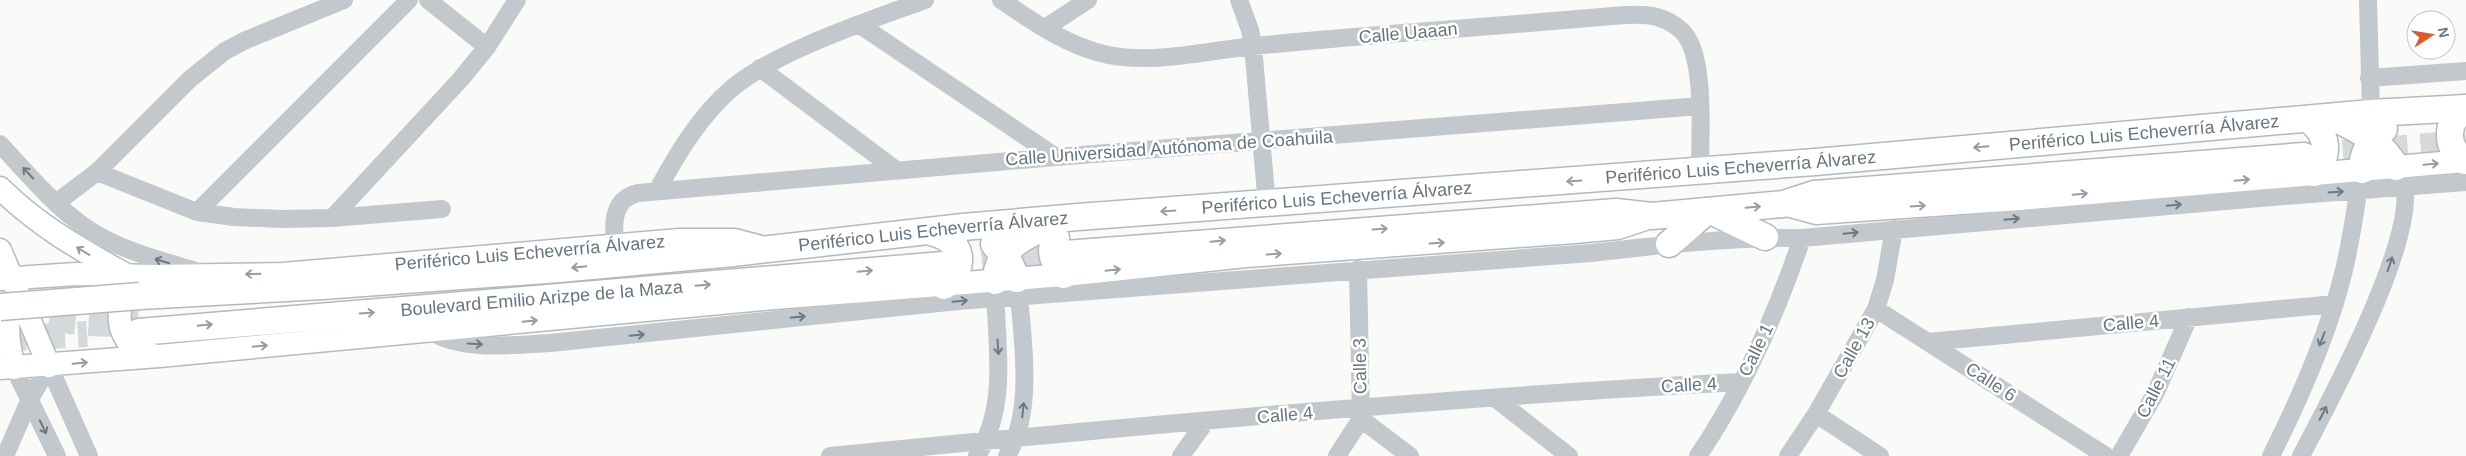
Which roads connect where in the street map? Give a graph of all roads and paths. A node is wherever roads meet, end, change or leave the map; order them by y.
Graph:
1 (344, 0) edge
2 (409, 0) edge
3 (428, 0) edge
4 (517, 0) edge
5 (925, 0) edge
6 (1001, 0) edge
7 (1088, 0) edge
8 (1239, 0) edge
9 (2368, 0) edge
10 (860, 25) junction
11 (1045, 28) junction
12 (1253, 46) junction
13 (487, 47) junction
14 (760, 68) junction
15 (2466, 71) edge
16 (2369, 78) junction
17 (1700, 106) junction
18 (2466, 108) edge
19 (2412, 111) junction
20 (2371, 113) junction
21 (2320, 118) junction
22 (2372, 140) junction
23 (1262, 142) junction
24 (0, 144) edge
25 (1056, 157) junction
26 (2309, 164) junction
27 (2466, 168) edge
28 (896, 170) junction
29 (1700, 171) junction
30 (97, 172) junction
31 (2401, 177) junction
32 (2360, 180) junction
33 (0, 188) edge
34 (657, 191) junction
35 (56, 203) junction
36 (1267, 205) junction
37 (442, 209) dead end
38 (1709, 211) junction
39 (197, 212) junction
40 (332, 218) junction
41 (1070, 218) junction
42 (963, 227) junction
43 (1894, 229) junction
44 (931, 232) junction
45 (1766, 237) junction
46 (1802, 238) junction
47 (1669, 244) junction
48 (615, 246) junction
49 (771, 249) junction
50 (0, 250) edge
51 (1004, 253) junction
52 (1065, 264) junction
53 (1358, 269) junction
54 (126, 274) junction
55 (208, 275) junction
56 (943, 275) junction
57 (6, 279) edge
58 (146, 286) junction
59 (1007, 289) junction
60 (11, 304) edge
61 (2335, 304) junction
62 (1876, 309) junction
63 (2189, 317) junction
64 (138, 328) tunnel mouth
65 (429, 331) junction
66 (0, 339) edge
67 (1928, 342) junction
68 (159, 356) junction
69 (49, 366) junction
70 (7, 368) edge
71 (1740, 382) junction
72 (30, 399) junction
73 (1496, 399) junction
74 (1361, 413) junction
75 (1816, 414) junction
76 (1206, 421) junction
77 (1017, 438) junction
78 (987, 440) junction
79 (2278, 454) edge
80 (5, 456) edge
81 (57, 456) edge
82 (90, 456) edge
83 (831, 456) edge
84 (977, 456) edge
85 (1007, 456) edge
86 (1181, 456) edge
87 (1337, 456) edge
88 (1410, 456) edge
89 (1569, 456) edge
90 (1698, 456) edge
91 (1788, 456) edge
92 (1880, 456) edge
93 (2106, 456) edge
94 (2119, 456) edge
95 (2301, 456) edge

1 - 30 street
2 - 39 street
3 - 13 street
4 - 13 street
5 - 10 street
6 - 11 street, Calle Uaaan
7 - 11 street
8 - 12 street
9 - 16 street
10 - 14 street
10 - 25 street
11 - 12 street, Calle Uaaan
12 - 17 street, Calle Uaaan
12 - 23 street
13 - 40 street
14 - 28 street
14 - 34 street
15 - 16 street
16 - 20 street
17 - 23 street, Calle Universidad Autónoma de Coahuila
17 - 29 street, Calle Uaaan
18 - 19 highway, Periférico Luis Echeverría Álvarez
18 - 27 highway
19 - 20 highway, Periférico Luis Echeverría Álvarez
19 - 22 highway
20 - 21 highway, Periférico Luis Echeverría Álvarez
21 - 22 highway
21 - 26 highway
21 -> 29 highway, Periférico Luis Echeverría Álvarez
22 - 31 highway
22 - 32 highway
23 - 25 street, Calle Universidad Autónoma de Coahuila
23 - 36 street
35 -> 24 street, Periférico Luis Echeverría Álvarez
25 - 28 street, Calle Universidad Autónoma de Coahuila
26 - 32 main road, Periférico Luis Echeverría Álvarez
38 -> 26 highway, Periférico Luis Echeverría Álvarez
31 -> 27 main road, Periférico Luis Echeverría Álvarez
28 - 34 street, Calle Universidad Autónoma de Coahuila
29 -> 36 highway, Periférico Luis Echeverría Álvarez
30 - 35 street
30 - 39 street
31 - 32 main road, Periférico Luis Echeverría Álvarez
95 -> 31 street
43 -> 32 street, Periférico Luis Echeverría Álvarez
32 - 61 street
54 -> 33 main road
34 - 48 street, Calle Universidad Autónoma de Coahuila
55 -> 35 street, Periférico Luis Echeverría Álvarez
36 -> 41 highway, Periférico Luis Echeverría Álvarez
37 - 40 street
38 - 45 highway
38 - 47 highway
52 -> 38 highway, Periférico Luis Echeverría Álvarez
39 - 40 street
41 - 42 highway, Periférico Luis Echeverría Álvarez
41 - 51 highway
41 - 52 highway
42 - 44 highway, Periférico Luis Echeverría Álvarez
42 - 51 highway
46 -> 43 street, Periférico Luis Echeverría Álvarez
43 - 62 street, Calle 13
44 - 49 highway, Periférico Luis Echeverría Álvarez
44 - 56 highway
45 - 46 street, Periférico Luis Echeverría Álvarez
45 - 47 street, Periférico Luis Echeverría Álvarez
46 - 71 street, Calle 1
47 - 53 street, Periférico Luis Echeverría Álvarez
48 - 49 main road, Periférico Luis Echeverría Álvarez
48 -> 55 main road, Periférico Luis Echeverría Álvarez
49 -> 58 highway, Boulevard Emilio Arizpe de la Maza
50 - 57 main road
51 - 59 highway
52 - 59 main road, Periférico Luis Echeverría Álvarez
59 -> 53 street, Periférico Luis Echeverría Álvarez
53 - 74 street, Calle 3
54 - 57 main road, Periférico Luis Echeverría Álvarez
54 - 58 main road, Periférico Luis Echeverría Álvarez
55 - 58 main road, Periférico Luis Echeverría Álvarez
56 - 59 main road, Periférico Luis Echeverría Álvarez
64 -> 56 highway, Boulevard Emilio Arizpe de la Maza
65 -> 56 main road, Periférico Luis Echeverría Álvarez
57 - 60 main road
58 - 60 highway, Boulevard Emilio Arizpe de la Maza, bridge
58 - 68 main road
65 -> 59 street, Periférico Luis Echeverría Álvarez
77 -> 59 street
59 -> 78 street
60 - 69 main road
60 - 70 main road
61 - 63 street, Calle 4
61 -> 79 street
62 - 67 street, Calle 6
62 - 75 street, Calle 13
63 - 67 street, Calle 4
63 - 94 street, Calle 11
68 -> 65 main road, Periférico Luis Echeverría Álvarez
66 - 70 main road
67 - 93 street, Calle 6
69 -> 68 main road, Periférico Luis Echeverría Álvarez
69 - 70 main road, Periférico Luis Echeverría Álvarez
69 - 72 street
69 - 82 street
70 - 72 street
71 - 73 street, Calle 4
71 - 90 street, Calle 1
72 - 80 street
72 -> 81 street
73 - 74 street, Calle 4
73 - 89 street
74 - 76 street, Calle 4
74 - 87 street, Calle 3
74 - 88 street
75 - 91 street, Calle 13
75 - 92 street
76 - 77 street, Calle 4
76 - 86 street
77 - 78 street, Calle 4
77 - 85 street
78 - 83 street, Calle 4
78 - 84 street

